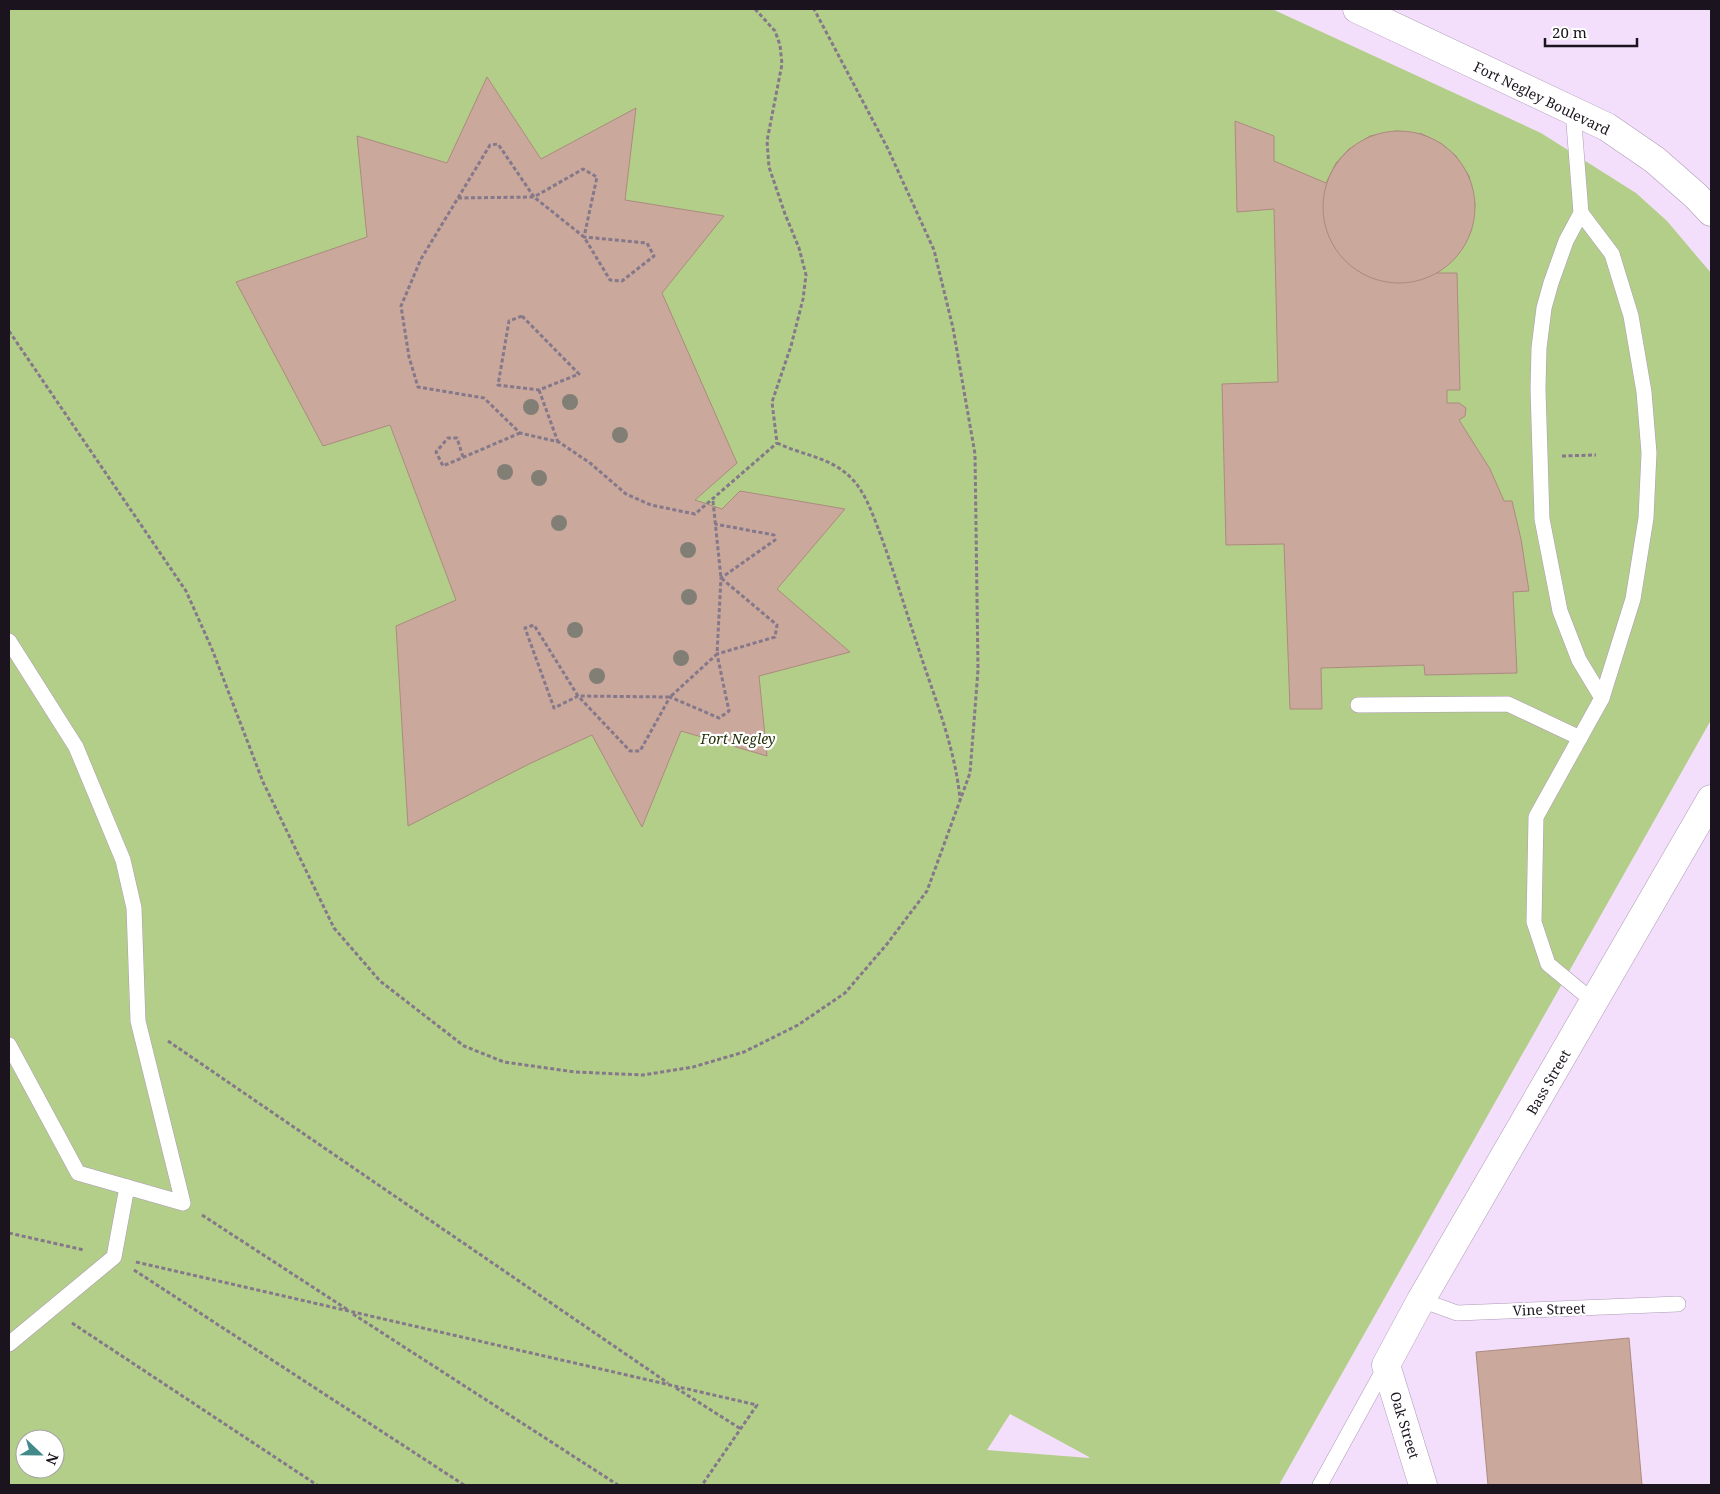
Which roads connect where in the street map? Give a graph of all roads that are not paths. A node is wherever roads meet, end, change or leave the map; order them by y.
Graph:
1 (1357, 9) edge
2 (1573, 111) junction
3 (1711, 212) edge
4 (1581, 213) junction
5 (9, 641) edge
6 (1602, 698) junction
7 (1358, 705) dead end
8 (1580, 738) junction
9 (1711, 799) edge
10 (1594, 1002) junction
11 (9, 1045) edge
12 (126, 1187) junction
13 (1421, 1300) junction
14 (1678, 1304) dead end
15 (9, 1344) edge
16 (1386, 1365) junction
17 (1320, 1485) edge
18 (1423, 1485) edge

1 - 2 street, Fort Negley Boulevard
2 - 3 street, Fort Negley Boulevard
2 - 4 lane
4 - 6 lane
4 - 6 lane
5 - 12 lane
6 - 8 lane
7 - 8 lane
8 - 10 lane
9 - 10 street, Bass Street
10 - 13 street, Bass Street
11 - 12 lane
12 - 15 lane
13 - 14 lane, Vine Street
13 - 16 street, Bass Street
16 - 17 lane
16 - 18 street, Oak Street

